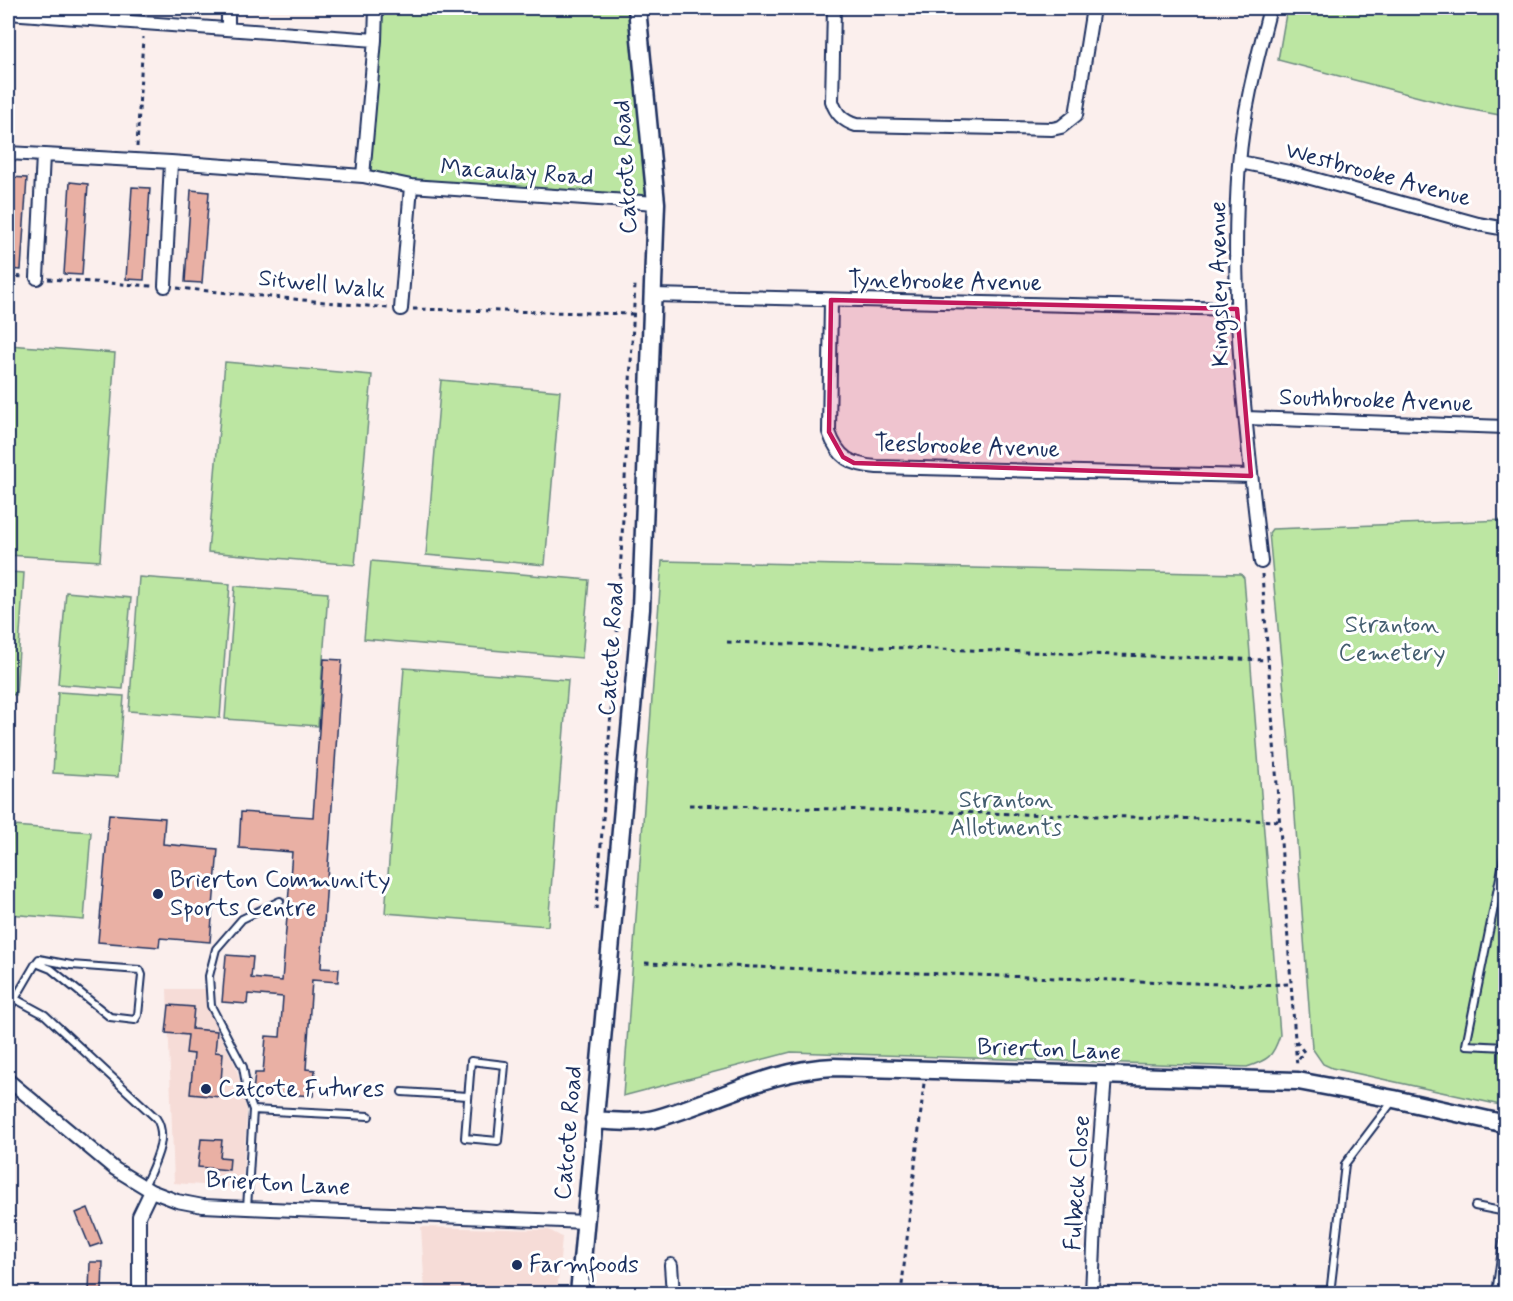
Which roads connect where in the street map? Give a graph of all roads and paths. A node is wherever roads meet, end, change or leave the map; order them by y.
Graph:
1 (228, 8) edge
2 (376, 8) edge
3 (637, 8) edge
4 (834, 8) edge
5 (1093, 8) edge
6 (1270, 8) edge
7 (10, 12) edge
8 (73, 13) edge
9 (144, 23) junction
10 (228, 29) junction
11 (375, 40) junction
12 (8, 153) edge
13 (43, 155) junction
14 (136, 160) junction
15 (171, 162) junction
16 (1240, 162) junction
17 (363, 176) junction
18 (411, 186) junction
19 (656, 203) junction
20 (1506, 229) edge
21 (8, 276) edge
22 (37, 278) junction
23 (636, 280) dead end
24 (165, 286) junction
25 (652, 295) junction
26 (831, 300) junction
27 (401, 309) junction
28 (1238, 309) junction
29 (634, 314) junction
30 (1246, 418) junction
31 (1506, 427) edge
32 (1251, 476) junction
33 (1261, 567) joint
34 (727, 642) dead end
35 (1268, 660) junction
36 (688, 805) dead end
37 (1279, 821) junction
38 (1506, 848) edge
39 (280, 901) dead end
40 (596, 911) dead end
41 (36, 963) junction
42 (645, 963) dead end
43 (1291, 984) junction
44 (8, 995) edge
45 (14, 999) junction
46 (8, 1011) edge
47 (1295, 1040) junction
48 (1506, 1047) edge
49 (1297, 1061) junction
50 (925, 1070) junction
51 (1106, 1076) junction
52 (8, 1080) edge
53 (1298, 1081) junction
54 (402, 1092) dead end
55 (468, 1096) junction
56 (1394, 1099) junction
57 (253, 1110) junction
58 (369, 1116) dead end
59 (594, 1120) junction
60 (1506, 1124) edge
61 (148, 1189) junction
62 (1475, 1206) dead end
63 (247, 1208) junction
64 (1506, 1212) edge
65 (586, 1222) junction
66 (1506, 1242) edge
67 (671, 1265) dead end
68 (139, 1293) edge
69 (579, 1293) edge
70 (673, 1293) edge
71 (901, 1293) edge
72 (1092, 1293) edge
73 (1330, 1293) edge
74 (1499, 1293) edge

1 - 10 street
2 - 11 street
3 - 19 street, Catcote Road
4 - 5 street
6 - 16 street, Kingsley Avenue
7 - 8 street
8 - 9 street
9 - 10 street
9 - 14 path
10 - 11 street
11 - 17 street
12 - 13 street, Macaulay Road
13 - 14 street, Macaulay Road
13 - 22 street
14 - 15 street, Macaulay Road
15 - 17 street, Macaulay Road
15 - 24 street
16 - 20 street, Westbrooke Avenue
16 - 28 street, Kingsley Avenue
17 - 18 street, Macaulay Road
18 - 19 street, Macaulay Road
18 - 27 street, Macaulay Road
19 - 25 street, Catcote Road
21 - 22 path, Sitwell Walk
22 - 24 path, Sitwell Walk
23 - 29 path
24 - 27 path, Sitwell Walk
25 - 26 street, Tynebrooke Avenue
25 - 59 street, Catcote Road
26 - 28 street, Tynebrooke Avenue
26 - 32 street, Teesbrooke Avenue
27 - 29 path, Sitwell Walk
28 - 30 street, Kingsley Avenue
29 - 40 path
30 - 31 street, Southbrooke Avenue
30 - 32 street, Kingsley Avenue
32 - 33 street, Kingsley Avenue
33 - 35 path
34 - 35 path
35 - 37 path
36 - 37 path
37 - 43 path
38 - 48 lane
39 - 57 lane
41 - 41 lane
41 - 45 lane
42 - 43 path
43 - 47 path
44 - 45 lane
45 - 46 lane
45 - 61 lane
47 - 49 path
47 - 49 path
49 - 53 path
50 - 51 street, Brierton Lane
50 - 59 street, Brierton Lane
50 - 71 path
51 - 53 street, Brierton Lane
51 - 72 street, Fulbeck Close
52 - 61 street, Brierton Lane
53 - 56 street, Brierton Lane
54 - 55 lane
55 - 55 lane
56 - 60 street, Brierton Lane
56 - 73 lane
57 - 58 lane
57 - 63 lane
59 - 65 street, Catcote Road
61 - 63 street, Brierton Lane
61 - 68 street
62 - 64 lane
63 - 65 street, Brierton Lane
65 - 69 street, Catcote Road
66 - 74 street
67 - 70 street

